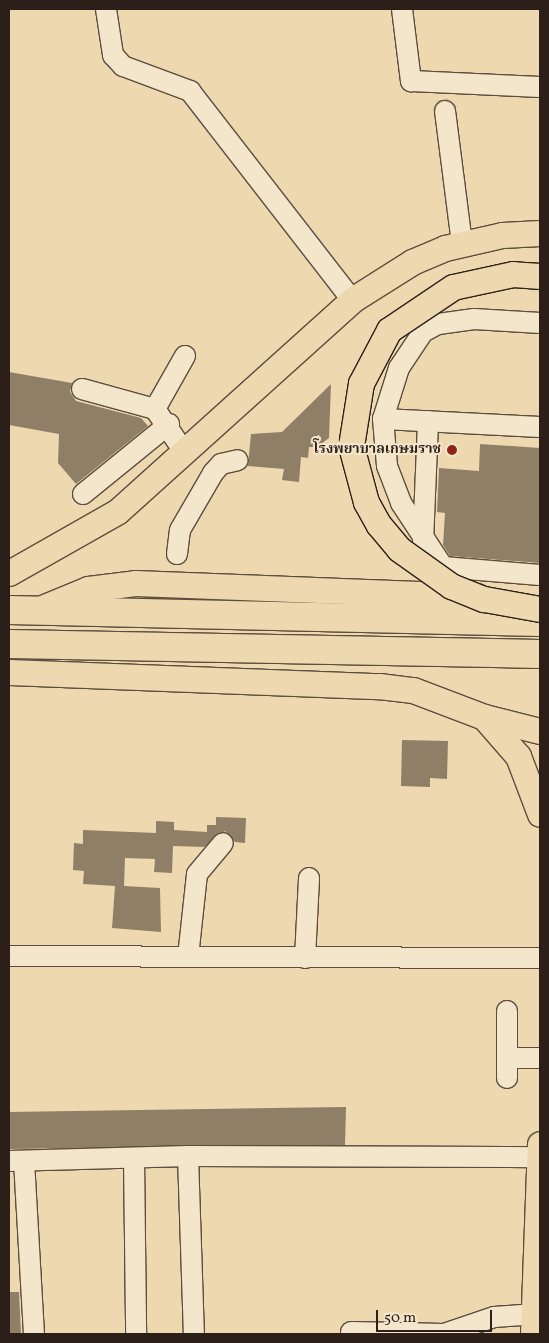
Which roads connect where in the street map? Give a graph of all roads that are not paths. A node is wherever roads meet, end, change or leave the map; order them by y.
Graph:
1 (106, 9) edge
2 (402, 9) edge
3 (540, 87) edge
4 (445, 111) dead end
5 (540, 233) edge
6 (462, 244) junction
7 (540, 276) edge
8 (352, 300) junction
9 (540, 323) edge
10 (184, 356) dead end
11 (82, 388) dead end
12 (155, 409) junction
13 (383, 419) junction
14 (428, 420) junction
15 (169, 424) junction
16 (540, 427) edge
17 (185, 453) junction
18 (238, 460) dead end
19 (82, 494) dead end
20 (423, 542) junction
21 (175, 568) junction
22 (9, 574) edge
23 (540, 575) edge
24 (540, 598) edge
25 (540, 609) edge
26 (22, 611) edge
27 (540, 622) edge
28 (9, 644) edge
29 (540, 654) edge
30 (9, 672) edge
31 (484, 717) junction
32 (540, 731) edge
33 (540, 814) edge
34 (223, 842) dead end
35 (309, 878) dead end
36 (9, 956) edge
37 (188, 957) junction
38 (306, 958) junction
39 (540, 958) edge
40 (507, 1011) dead end
41 (507, 1058) junction
42 (540, 1058) edge
43 (507, 1078) dead end
44 (540, 1144) edge
45 (188, 1156) junction
46 (134, 1158) junction
47 (540, 1158) edge
48 (17, 1161) edge
49 (533, 1324) edge
50 (351, 1332) dead end
51 (34, 1334) edge
52 (136, 1334) edge
53 (194, 1334) edge

1 - 8 street
2 - 3 street
4 - 6 street
5 - 6 main road
6 - 8 main road
7 - 25 main road, bridge
8 - 17 main road
9 - 13 street
10 - 12 street
11 - 12 street
12 - 15 street
13 - 14 street
13 - 20 street
14 - 16 street
14 - 20 street
15 - 17 street
15 - 19 street
17 - 22 main road
18 - 21 street
20 - 23 street
21 - 24 main road
21 - 26 main road
26 - 27 highway
28 - 29 highway
30 - 31 main road
31 - 32 main road
31 - 33 main road
34 - 37 street
35 - 38 street
36 - 37 street
37 - 38 street
38 - 39 street
40 - 41 street
41 - 42 street
41 - 43 street
44 - 47 main road
45 - 46 street
45 - 47 street
45 - 53 street
46 - 48 street
46 - 52 street
47 - 49 main road
48 - 51 street
49 - 50 street

